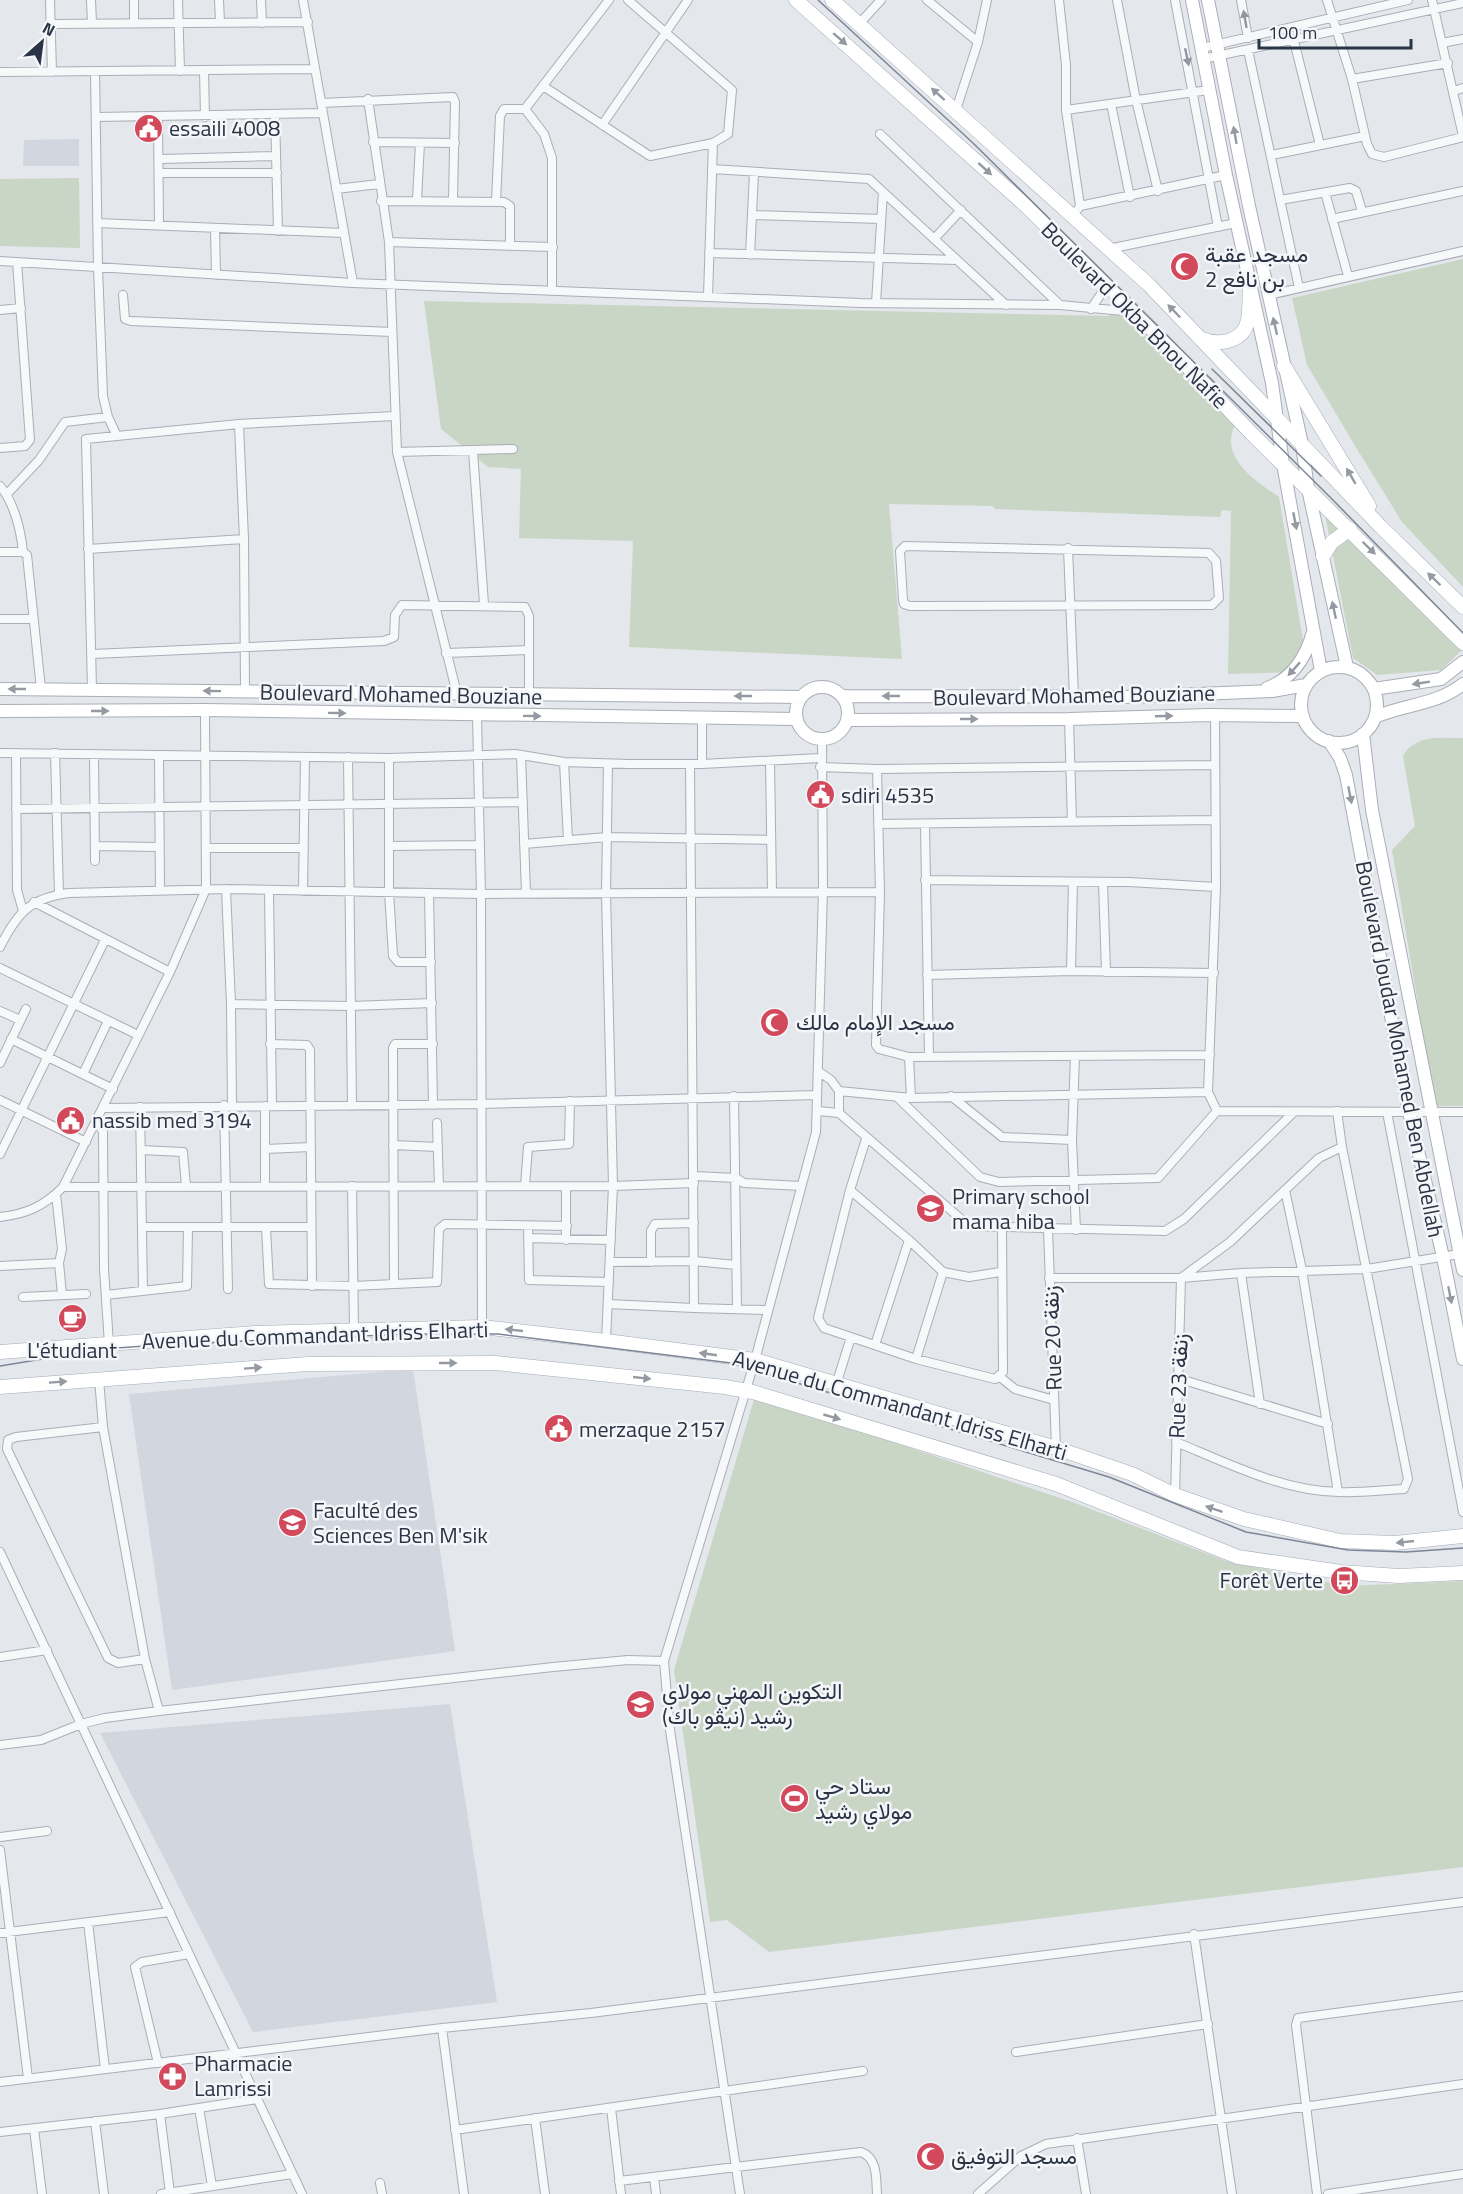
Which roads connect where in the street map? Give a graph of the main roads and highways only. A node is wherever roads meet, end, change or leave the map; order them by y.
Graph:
1 (796, 0) edge
2 (832, 0) edge
3 (1250, 287) road end
4 (1200, 338) junction
5 (1284, 366) road end
6 (1380, 526) junction
7 (1350, 529) junction
8 (1323, 556) road end
9 (1463, 607) edge
10 (1463, 643) edge
11 (0, 1352) edge
12 (0, 1387) edge
13 (1463, 1536) edge
14 (1463, 1573) edge

1 -> 7 main road, Boulevard Okba Bnou Nafie
4 -> 2 main road, Boulevard Okba Bnou Nafie
3 - 4 main road
4 - 6 main road, Boulevard Okba Bnou Nafie
6 -> 5 main road
9 -> 6 main road, Boulevard Okba Bnou Nafie
7 - 8 main road
7 -> 10 main road, Boulevard Okba Bnou Nafie
13 -> 11 main road, Avenue du Commandant Idriss Elharti
12 -> 14 main road, Avenue du Commandant Idriss Elharti

